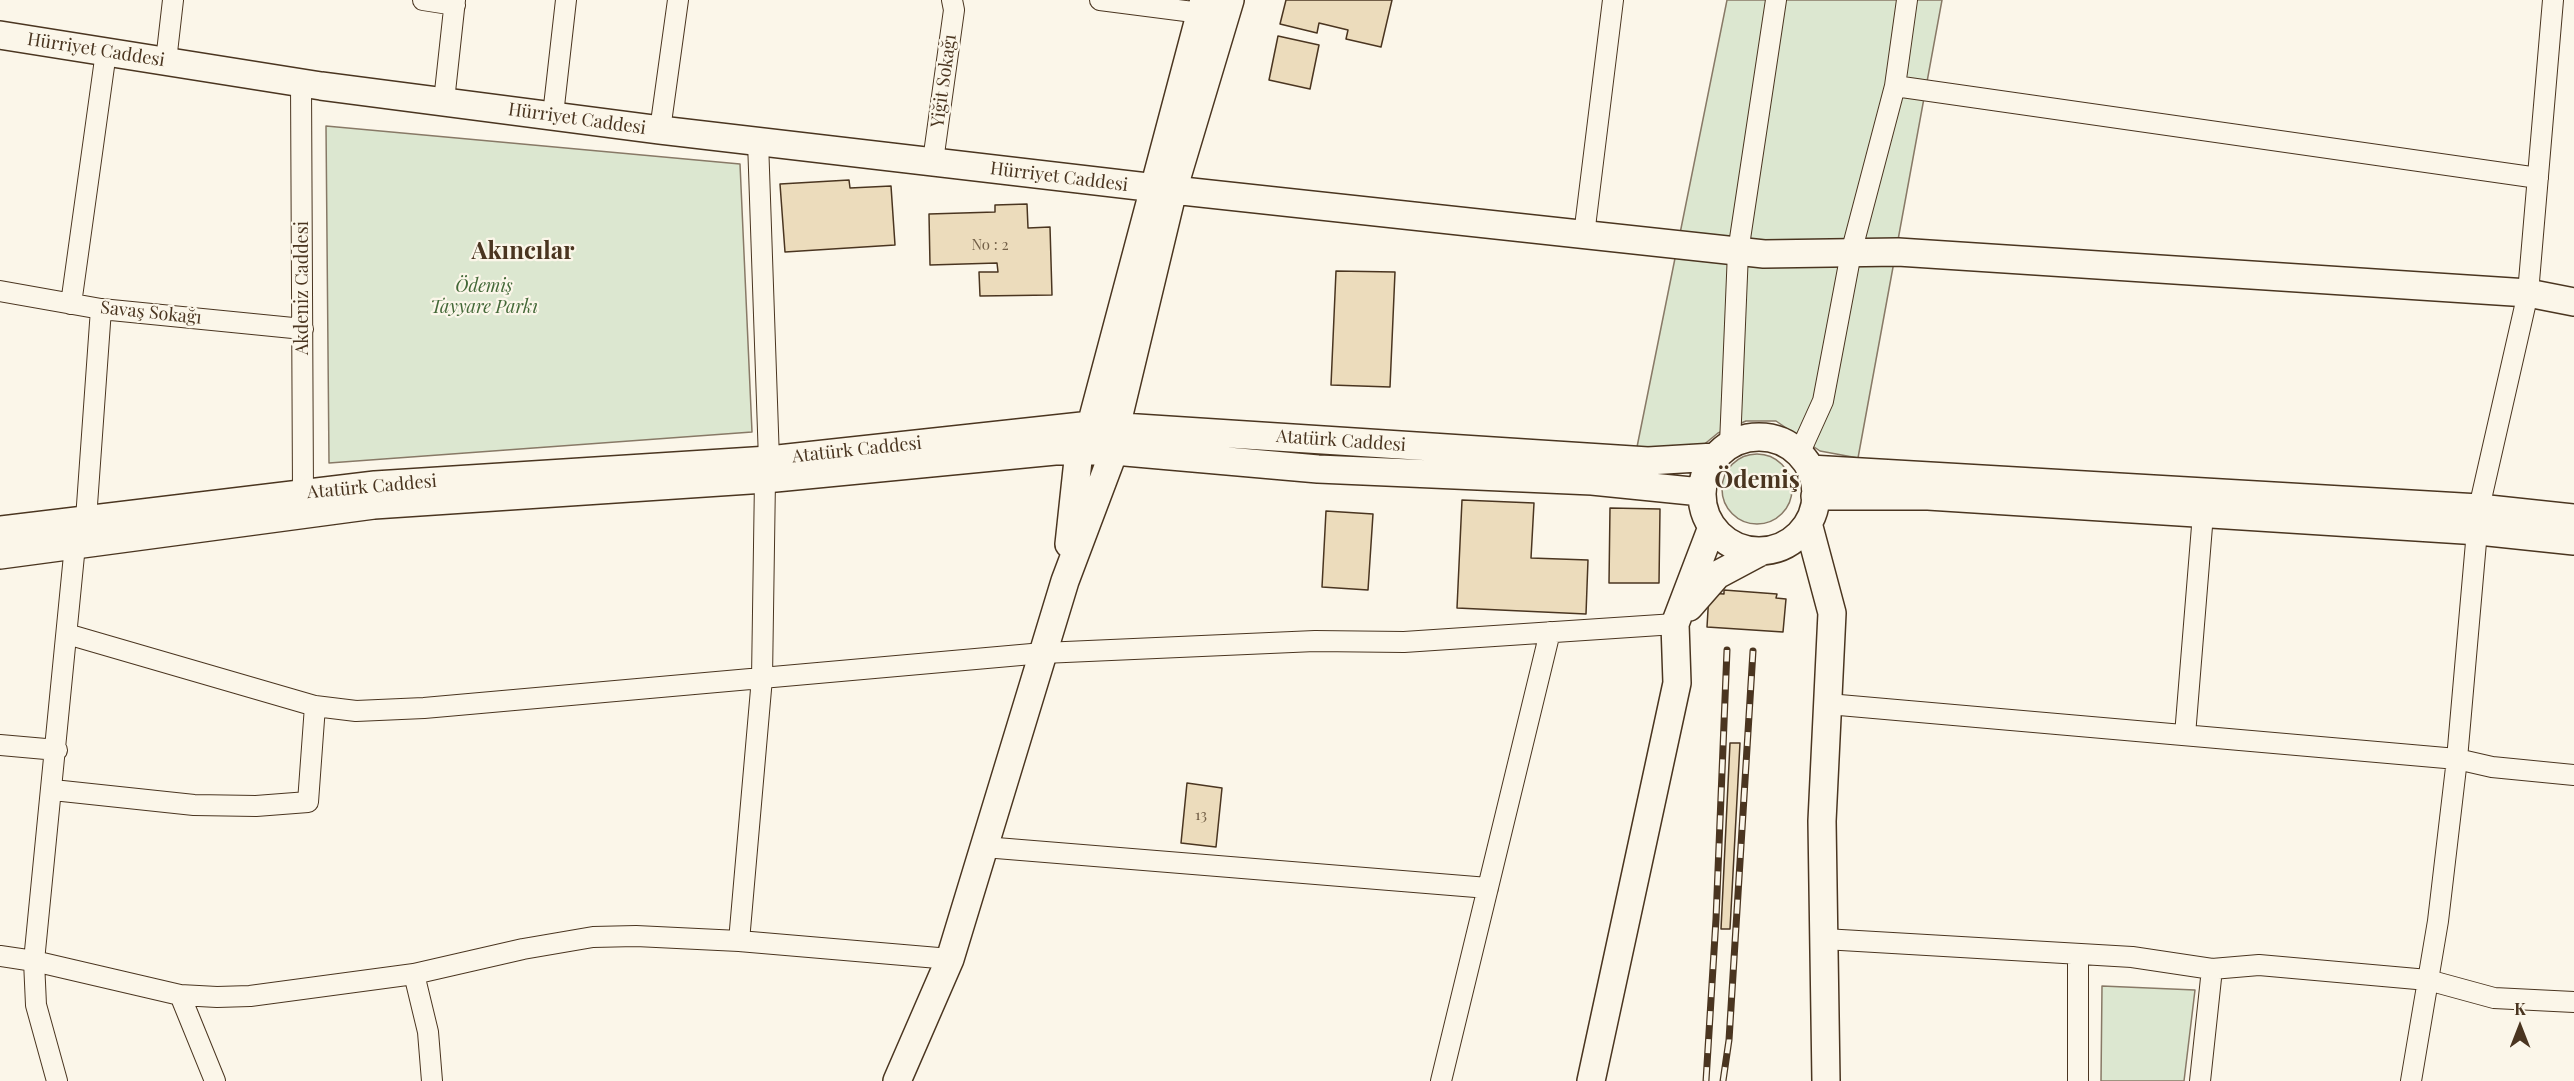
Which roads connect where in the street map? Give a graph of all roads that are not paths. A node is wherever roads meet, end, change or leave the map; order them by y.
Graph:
1 (173, 0) edge
2 (423, 0) edge
3 (566, 0) edge
4 (678, 0) edge
5 (952, 0) edge
6 (1100, 0) edge
7 (1230, 0) edge
8 (1613, 0) edge
9 (1776, 0) edge
10 (1907, 0) edge
11 (2553, 0) edge
12 (455, 2) edge
13 (1203, 6) edge
14 (0, 35) edge
15 (106, 52) junction
16 (166, 62) junction
17 (301, 83) junction
18 (1895, 86) junction
19 (444, 101) junction
20 (553, 115) junction
21 (660, 130) junction
22 (758, 141) junction
23 (933, 161) junction
24 (2538, 178) junction
25 (1164, 189) junction
26 (1584, 235) junction
27 (1738, 252) junction
28 (1851, 253) junction
29 (0, 291) edge
30 (2528, 293) junction
31 (2574, 302) edge
32 (71, 304) junction
33 (101, 309) junction
34 (303, 329) junction
35 (1107, 434) junction
36 (1722, 451) junction
37 (1079, 452) junction
38 (1805, 462) junction
39 (767, 469) junction
40 (1701, 492) junction
41 (303, 494) junction
42 (1815, 496) junction
43 (2203, 514) junction
44 (2574, 518) edge
45 (86, 519) junction
46 (2479, 520) junction
47 (1808, 523) junction
48 (1712, 527) junction
49 (0, 530) edge
50 (2574, 541) edge
51 (75, 545) junction
52 (1762, 551) junction
53 (0, 555) edge
54 (1065, 581) junction
55 (1675, 624) junction
56 (1550, 632) junction
57 (67, 634) junction
58 (1043, 654) junction
59 (762, 678) junction
60 (1828, 704) junction
61 (315, 706) junction
62 (2185, 735) junction
63 (0, 745) edge
64 (57, 750) junction
65 (2457, 759) junction
66 (2574, 775) edge
67 (53, 790) junction
68 (984, 847) junction
69 (1488, 888) junction
70 (1824, 939) junction
71 (739, 941) junction
72 (2078, 954) junction
73 (0, 956) edge
74 (950, 960) junction
75 (34, 961) junction
76 (2212, 969) junction
77 (414, 974) junction
78 (2428, 980) junction
79 (180, 995) junction
80 (2574, 1002) edge
81 (57, 1081) edge
82 (215, 1081) edge
83 (432, 1081) edge
84 (897, 1081) edge
85 (1441, 1081) edge
86 (1591, 1081) edge
87 (1826, 1081) edge
88 (2078, 1081) edge
89 (2200, 1081) edge
90 (2411, 1081) edge

1 - 16 street
2 - 12 street
3 - 20 street
4 - 21 street
5 - 23 street, Yiğit Sokağı
6 - 13 street
7 - 25 street
8 - 26 street
9 - 27 street
10 - 18 street
11 - 24 street
12 - 19 street
13 - 25 street
14 - 15 street, Hürriyet Caddesi
15 - 16 street, Hürriyet Caddesi
15 - 32 street
16 - 17 street, Hürriyet Caddesi
17 - 19 street, Hürriyet Caddesi
17 - 34 street, Akdeniz Caddesi
18 - 24 street
18 - 28 street
19 - 20 street, Hürriyet Caddesi
20 - 21 street, Hürriyet Caddesi
21 - 22 street, Hürriyet Caddesi
22 - 23 street, Hürriyet Caddesi
22 - 39 street
23 - 25 street, Hürriyet Caddesi
24 - 30 street
25 - 26 street, Hürriyet Caddesi
25 - 35 street
26 - 27 street, Hürriyet Caddesi
27 - 28 street, Hürriyet Caddesi
27 - 36 street
28 - 30 street, Hürriyet Caddesi
28 - 38 street
29 - 32 street, Savaş Sokağı
30 - 31 street, Hürriyet Caddesi
30 - 46 street
32 - 33 street, Savaş Sokağı
33 - 34 street, Savaş Sokağı
33 - 45 street
34 - 41 street, Akdeniz Caddesi
35 - 36 street, Atatürk Caddesi
35 - 37 street, Atatürk Caddesi
35 - 39 street, Atatürk Caddesi
35 - 40 street, Atatürk Caddesi
35 - 54 street
36 - 38 street
36 - 40 street
37 - 39 street, Atatürk Caddesi
37 - 54 street
38 - 42 street
38 - 46 street
39 - 41 street, Atatürk Caddesi
39 - 51 street, Atatürk Caddesi
39 - 59 street
40 - 48 street
41 - 45 street, Atatürk Caddesi
42 - 43 street
42 - 47 street
43 - 46 street
43 - 62 street
44 - 46 street
45 - 49 street, Atatürk Caddesi
45 - 51 street
46 - 50 street
46 - 65 street
47 - 52 street
47 - 60 street
48 - 52 street
48 - 55 street
51 - 53 street, Atatürk Caddesi
51 - 57 street
52 - 55 street
54 - 58 street
55 - 56 street
55 - 86 street
56 - 58 street
56 - 69 street
57 - 61 street
57 - 64 street
58 - 59 street
58 - 68 street
59 - 61 street
59 - 71 street
60 - 62 street
60 - 70 street
61 - 67 street
62 - 65 street
63 - 64 street
64 - 67 street
65 - 66 street
65 - 78 street
67 - 75 street
68 - 69 street
68 - 74 street
69 - 85 street
70 - 72 street
70 - 87 street
71 - 74 street
71 - 77 street
72 - 76 street
72 - 88 street
73 - 75 street
74 - 84 street
75 - 79 street
75 - 81 street
76 - 78 street
76 - 89 street
77 - 79 street
77 - 83 street
78 - 80 street
78 - 90 street
79 - 82 street

